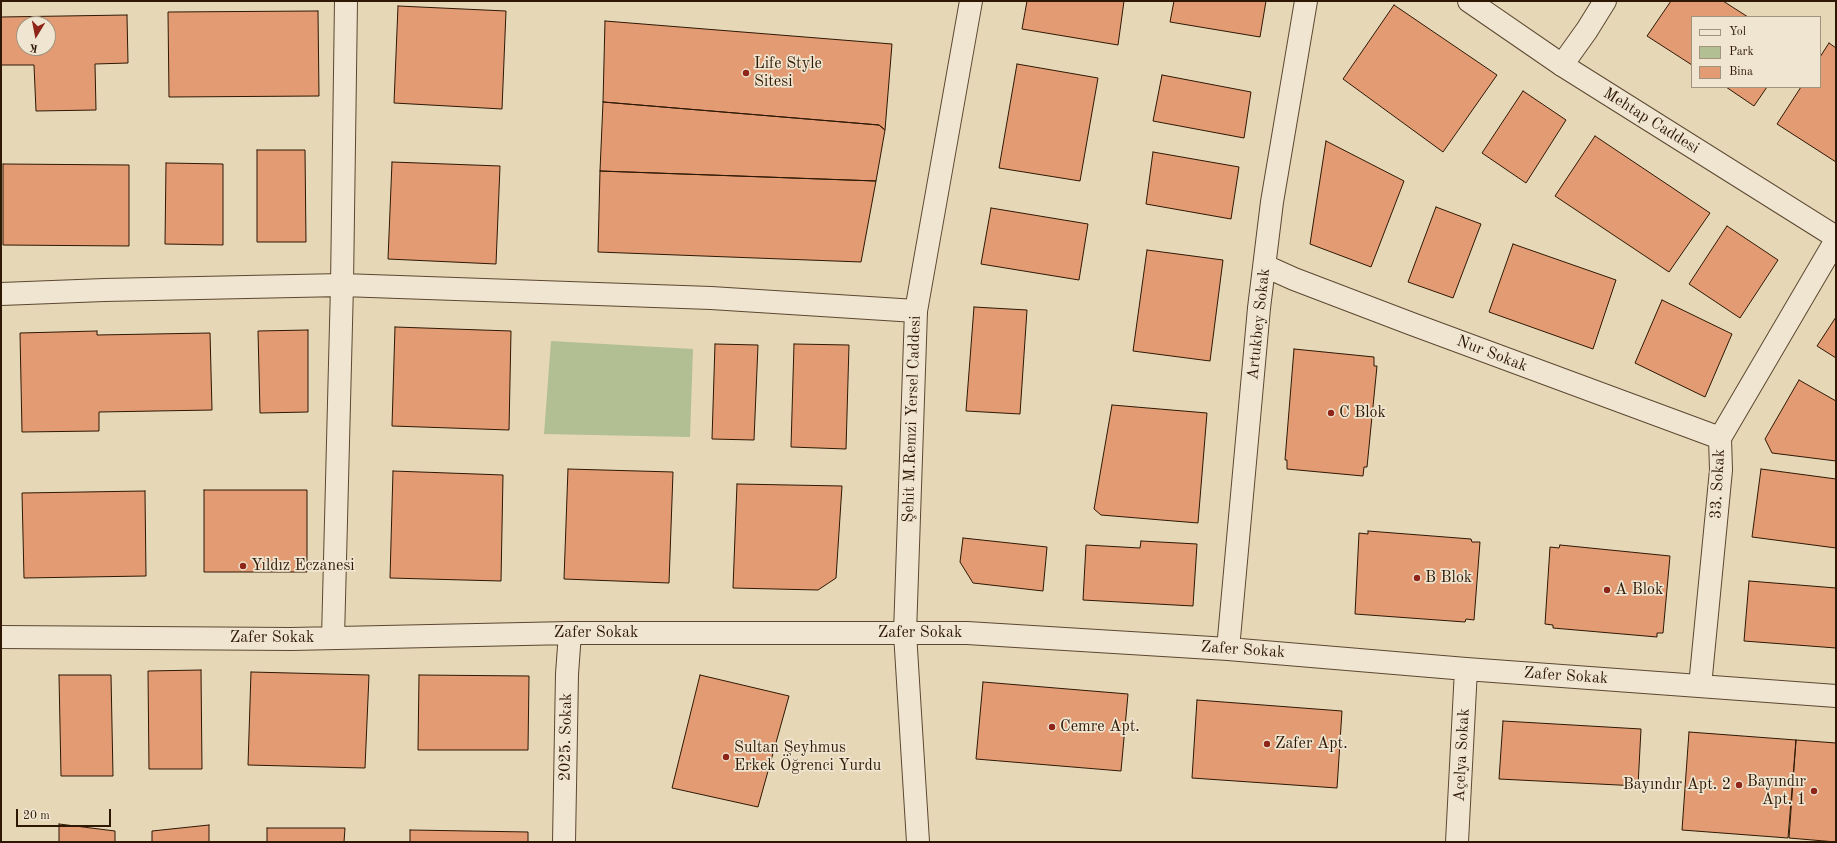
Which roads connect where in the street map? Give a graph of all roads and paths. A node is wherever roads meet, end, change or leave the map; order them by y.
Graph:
1 (346, 1) edge
2 (971, 1) edge
3 (1306, 1) edge
4 (1469, 1) edge
5 (1605, 1) edge
6 (1562, 65) junction
7 (1836, 237) edge
8 (1836, 240) edge
9 (1265, 266) junction
10 (342, 285) junction
11 (1, 294) edge
12 (916, 311) junction
13 (1720, 438) junction
14 (570, 633) junction
15 (905, 633) junction
16 (1, 636) edge
17 (333, 638) junction
18 (1228, 649) junction
19 (1466, 669) junction
20 (1700, 686) junction
21 (1836, 696) edge
22 (564, 842) edge
23 (918, 842) edge
24 (1457, 842) edge

1 - 10 street
2 - 12 street, Şehit M.Remzi Yersel Caddesi
3 - 9 street, Artukbey Sokak
4 - 6 street, Mehtap Caddesi
5 - 6 street
6 - 7 street, Mehtap Caddesi
8 - 13 street, 33. Sokak
9 - 13 street, Nur Sokak
9 - 18 street, Artukbey Sokak
10 - 11 street
10 - 12 street
10 - 17 street
12 - 15 street, Şehit M.Remzi Yersel Caddesi
13 - 20 street, 33. Sokak
14 - 15 street, Zafer Sokak
14 - 17 street, Zafer Sokak
14 - 22 street, 2025. Sokak
15 - 18 street, Zafer Sokak
15 - 23 street, Şehit M.Remzi Yersel Caddesi
16 - 17 street, Zafer Sokak
18 - 19 street, Zafer Sokak
19 - 20 street, Zafer Sokak
19 - 24 street, Açelya Sokak
20 - 21 street, Zafer Sokak

